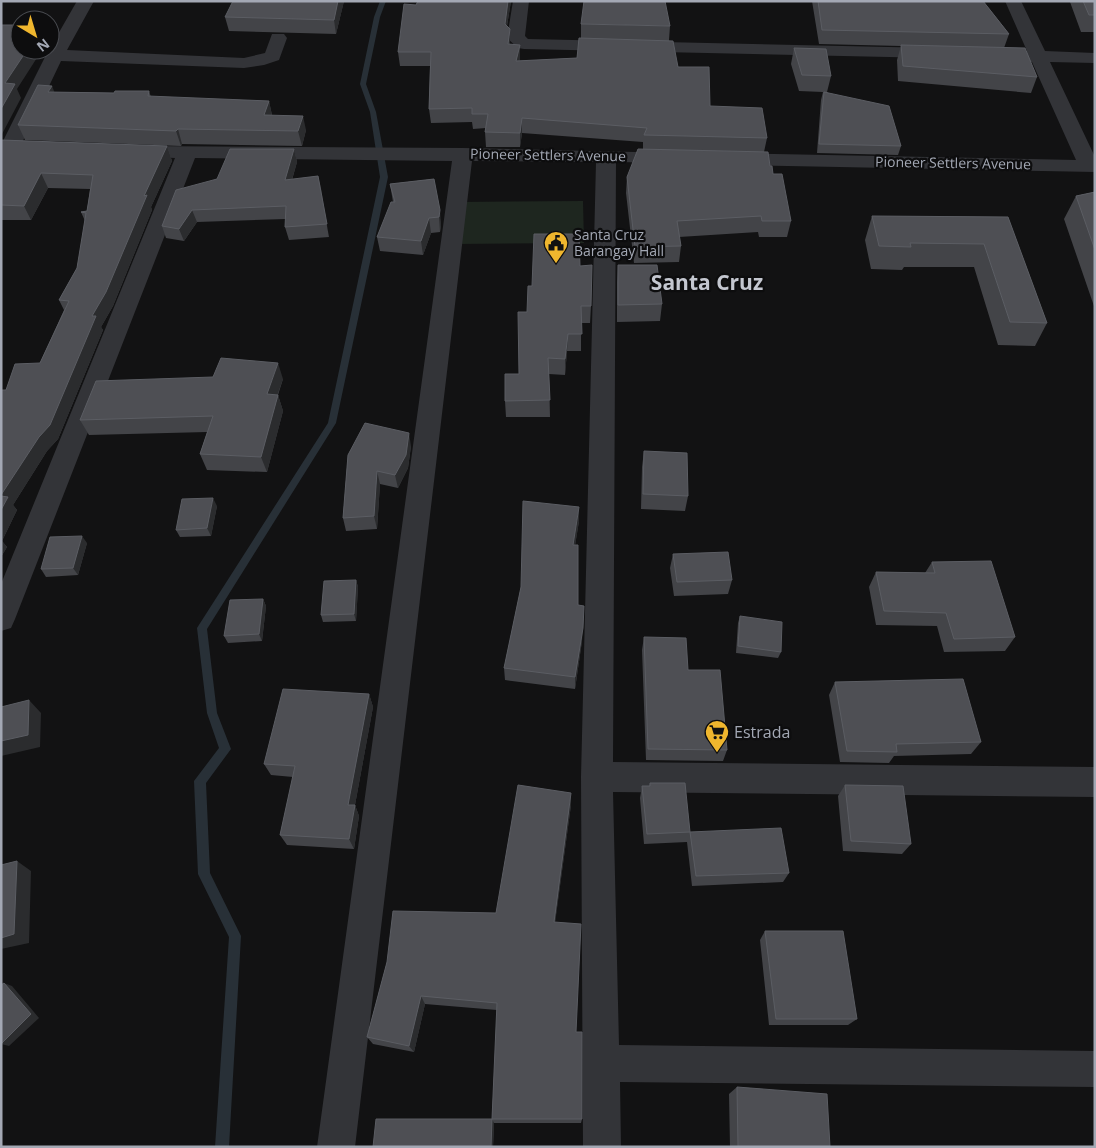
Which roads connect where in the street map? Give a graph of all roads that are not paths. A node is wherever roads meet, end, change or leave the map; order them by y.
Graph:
1 (86, 1) edge
2 (521, 1) edge
3 (1013, 1) edge
4 (278, 38) dead end
5 (60, 46) edge
6 (949, 54) edge
7 (979, 54) edge
8 (60, 55) edge
9 (1038, 56) junction
10 (1095, 58) edge
11 (52, 60) edge
12 (6, 147) edge
13 (30, 148) edge
14 (108, 151) edge
15 (187, 154) junction
16 (463, 154) junction
17 (606, 156) junction
18 (685, 158) edge
19 (715, 158) edge
20 (1092, 166) edge
21 (1, 619) edge
22 (597, 776) junction
23 (1095, 782) edge
24 (601, 1063) junction
25 (1095, 1069) edge
26 (336, 1147) edge
27 (602, 1147) edge

1 - 5 street
2 - 6 street
3 - 9 street
4 - 8 street
7 - 9 street
9 - 10 street
9 - 20 street
11 - 12 street
12 - 13 street
14 - 15 street, Pioneer Settlers Avenue
15 - 16 street, Pioneer Settlers Avenue
15 - 21 street
16 - 17 street, Pioneer Settlers Avenue
16 - 26 street
17 - 18 street, Pioneer Settlers Avenue
17 - 22 street
19 - 20 street, Pioneer Settlers Avenue
22 - 23 street
22 - 24 street
24 - 25 street
24 - 27 street

